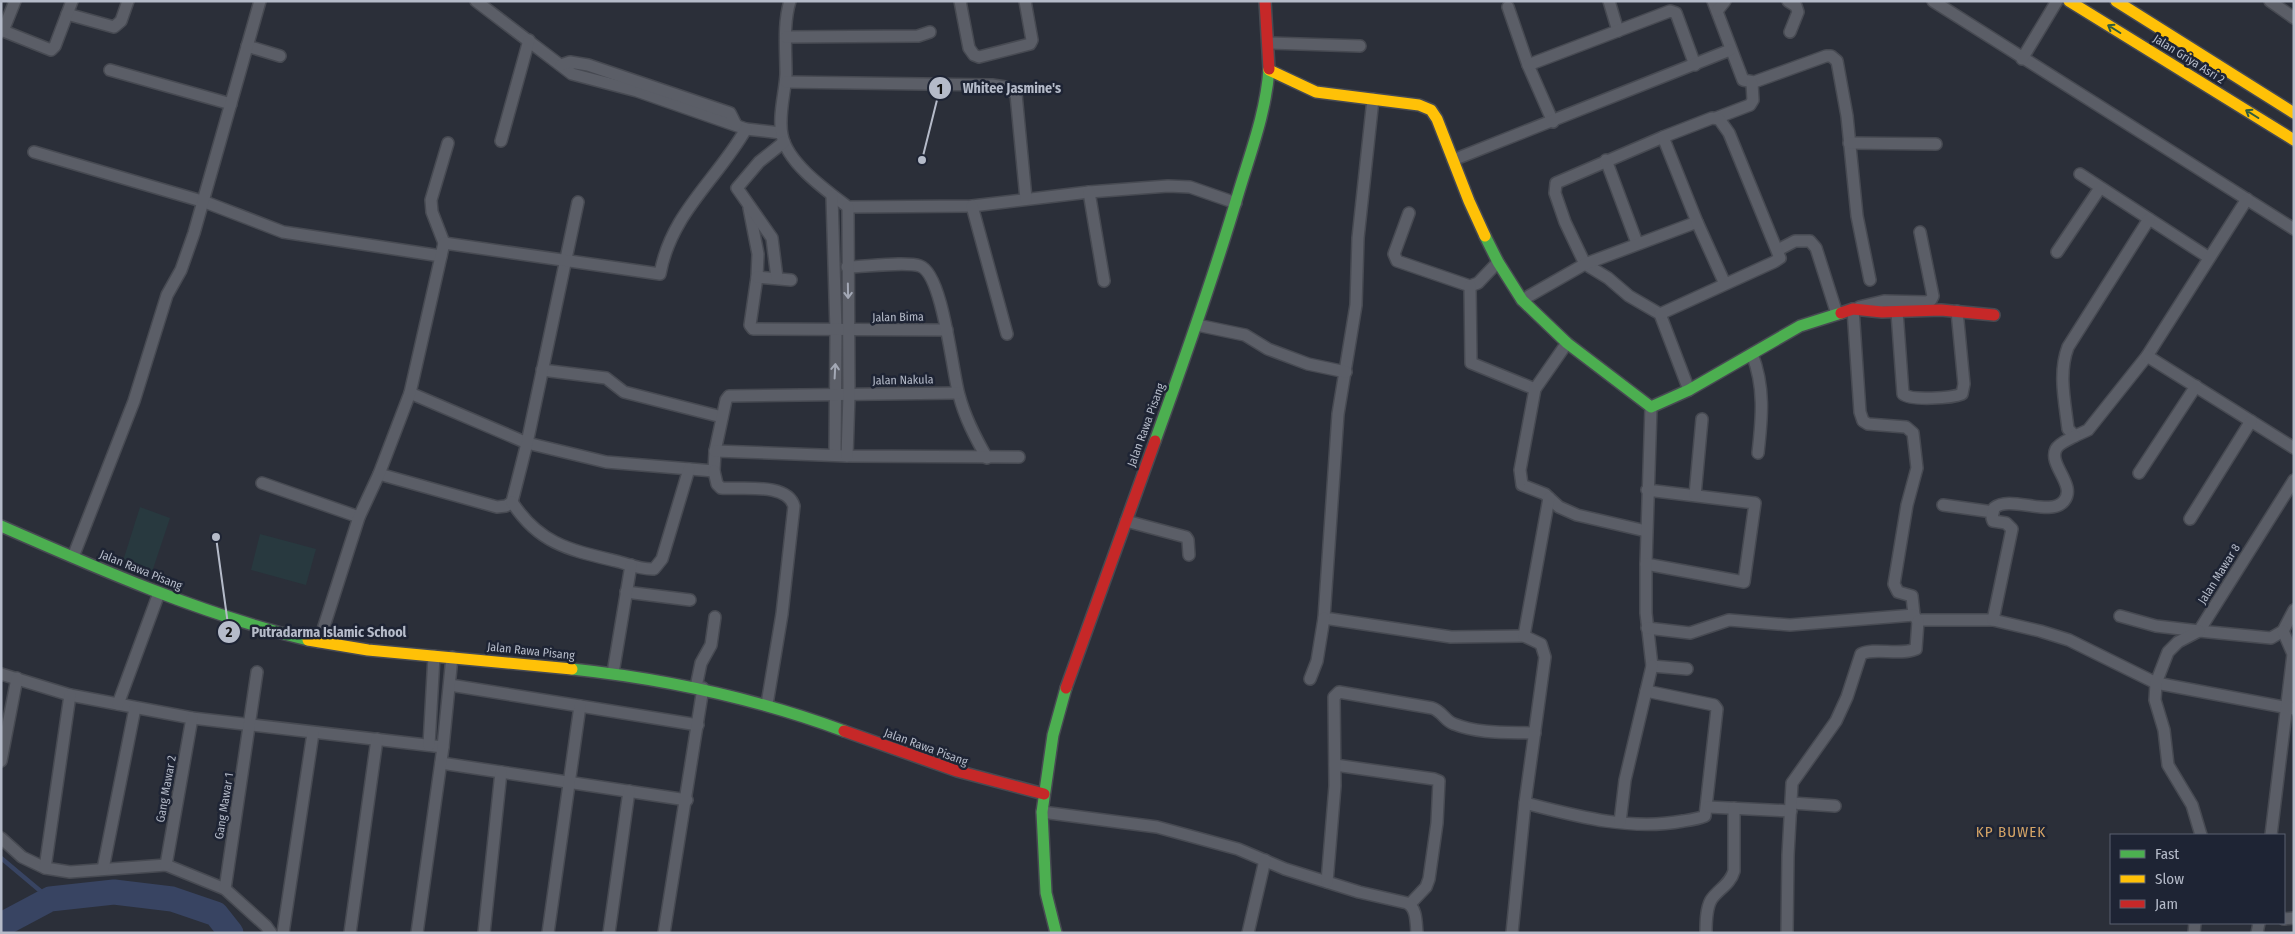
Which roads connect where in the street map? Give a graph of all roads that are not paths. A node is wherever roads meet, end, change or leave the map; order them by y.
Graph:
1 (15, 1) edge
2 (72, 1) edge
3 (128, 1) edge
4 (260, 1) edge
5 (476, 1) edge
6 (790, 1) edge
7 (960, 1) edge
8 (1024, 1) edge
9 (1265, 1) edge
10 (1609, 1) edge
11 (1725, 1) edge
12 (1788, 1) edge
13 (1933, 1) edge
14 (2057, 1) edge
15 (2069, 1) edge
16 (2116, 1) edge
17 (2270, 1) edge
18 (1715, 6) edge
19 (1508, 7) dead end
20 (1672, 7) edge
21 (67, 14) junction
22 (2294, 18) edge
23 (2, 31) edge
24 (1618, 31) junction
25 (930, 32) dead end
26 (1790, 32) dead end
27 (786, 37) junction
28 (529, 40) junction
29 (1269, 43) junction
30 (247, 46) junction
31 (1360, 46) dead end
32 (1730, 50) junction
33 (280, 56) dead end
34 (2022, 59) junction
35 (1695, 65) junction
36 (1528, 66) junction
37 (110, 70) dead end
38 (1269, 70) junction
39 (786, 82) junction
40 (1752, 83) junction
41 (1373, 98) junction
42 (231, 104) junction
43 (2294, 113) edge
44 (1716, 118) junction
45 (1553, 122) junction
46 (741, 127) junction
47 (1663, 137) junction
48 (783, 138) junction
49 (501, 140) dead end
50 (2294, 140) edge
51 (448, 143) dead end
52 (1849, 144) junction
53 (1936, 144) dead end
54 (34, 152) dead end
55 (1453, 160) junction
56 (1606, 160) junction
57 (2080, 174) dead end
58 (2100, 188) junction
59 (1089, 192) junction
60 (832, 196) junction
61 (2246, 198) junction
62 (1026, 199) junction
63 (205, 202) junction
64 (578, 202) dead end
65 (1236, 203) junction
66 (972, 206) junction
67 (848, 207) junction
68 (749, 208) junction
69 (1409, 213) dead end
70 (2149, 220) junction
71 (1697, 222) junction
72 (2294, 229) edge
73 (1920, 232) dead end
74 (444, 243) junction
75 (1638, 243) junction
76 (1778, 250) junction
77 (2057, 252) dead end
78 (441, 256) junction
79 (2208, 258) junction
80 (564, 260) junction
81 (1498, 262) junction
82 (1585, 264) junction
83 (847, 267) junction
84 (757, 277) junction
85 (777, 278) junction
86 (791, 280) dead end
87 (1870, 280) dead end
88 (1104, 281) dead end
89 (1726, 284) junction
90 (1470, 286) junction
91 (1522, 300) junction
92 (1855, 309) junction
93 (1957, 311) junction
94 (1897, 312) junction
95 (1660, 314) junction
96 (1837, 314) junction
97 (1994, 315) dead end
98 (1197, 325) junction
99 (947, 330) junction
100 (836, 331) junction
101 (848, 331) junction
102 (1007, 334) dead end
103 (1567, 343) junction
104 (1752, 354) junction
105 (2147, 356) junction
106 (542, 370) junction
107 (1346, 372) junction
108 (2196, 386) junction
109 (1535, 389) junction
110 (1689, 390) junction
111 (410, 393) junction
112 (958, 393) junction
113 (834, 396) junction
114 (849, 396) junction
115 (1651, 407) junction
116 (722, 417) junction
117 (1702, 419) dead end
118 (2251, 421) junction
119 (2075, 436) junction
120 (527, 443) junction
121 (2294, 448) edge
122 (715, 451) junction
123 (1758, 453) dead end
124 (841, 455) junction
125 (1019, 457) dead end
126 (987, 458) junction
127 (689, 469) junction
128 (714, 471) junction
129 (2140, 472) dead end
130 (379, 474) junction
131 (2294, 480) edge
132 (262, 483) dead end
133 (1647, 490) junction
134 (1695, 495) junction
135 (1549, 498) junction
136 (512, 502) junction
137 (1943, 504) dead end
138 (1992, 512) junction
139 (359, 517) junction
140 (2190, 519) dead end
141 (1126, 521) junction
142 (1, 526) edge
143 (1646, 531) junction
144 (1190, 555) dead end
145 (73, 557) junction
146 (631, 564) junction
147 (1646, 564) junction
148 (626, 592) junction
149 (159, 593) junction
150 (690, 600) dead end
151 (715, 616) dead end
152 (2120, 616) dead end
153 (2292, 616) edge
154 (1324, 618) junction
155 (1916, 618) junction
156 (1993, 620) junction
157 (1646, 628) junction
158 (2282, 630) junction
159 (2199, 631) junction
160 (1524, 636) junction
161 (319, 642) junction
162 (434, 656) junction
163 (452, 657) junction
164 (1652, 666) junction
165 (1687, 669) dead end
166 (257, 672) dead end
167 (1, 674) edge
168 (613, 674) junction
169 (17, 678) junction
170 (1310, 679) dead end
171 (2156, 683) junction
172 (450, 685) junction
173 (700, 688) junction
174 (1646, 691) junction
175 (70, 695) junction
176 (118, 704) junction
177 (767, 704) junction
178 (580, 706) junction
179 (135, 708) junction
180 (2291, 708) edge
181 (192, 718) junction
182 (698, 725) junction
183 (250, 726) junction
184 (313, 733) junction
185 (1535, 733) junction
186 (377, 739) junction
187 (429, 745) junction
188 (443, 747) junction
189 (1, 761) edge
190 (441, 763) junction
191 (1335, 765) junction
192 (501, 772) junction
193 (569, 782) junction
194 (629, 791) junction
195 (1044, 794) junction
196 (687, 800) junction
197 (1525, 803) junction
198 (1835, 806) dead end
199 (1708, 807) junction
200 (1791, 807) junction
201 (1734, 808) junction
202 (1042, 812) junction
203 (1620, 822) junction
204 (2201, 834) edge
205 (2271, 834) edge
206 (1, 838) edge
207 (1265, 860) junction
208 (166, 865) junction
209 (45, 868) junction
210 (103, 870) junction
211 (1327, 882) junction
212 (225, 889) junction
213 (1410, 904) junction
214 (486, 932) edge
215 (271, 933) edge
216 (283, 933) edge
217 (350, 933) edge
218 (417, 933) edge
219 (548, 933) edge
220 (609, 933) edge
221 (664, 933) edge
222 (1056, 933) edge
223 (1248, 933) edge
224 (1417, 933) edge
225 (1512, 933) edge
226 (1706, 933) edge
227 (1787, 933) edge

1 - 23 street
2 - 21 street
3 - 21 street
4 - 30 street
5 - 28 street
6 - 27 street
7 - 8 street
9 - 29 street, Jalan Rawa Pisang
10 - 24 street
11 - 18 street
12 - 26 street
13 - 34 street
14 - 34 street
50 -> 15 street, Jalan Griya Asri 2
16 - 43 street, Jalan Griya Asri 2
17 - 22 street
18 - 32 street
19 - 36 street
20 - 24 street
20 - 35 street
21 - 23 street
24 - 36 street
25 - 27 street
27 - 39 street
28 - 46 street
28 - 49 street
29 - 31 street
29 - 38 street, Jalan Rawa Pisang
30 - 33 street
30 - 42 street
32 - 35 street
32 - 40 street
34 - 61 street
35 - 45 street
36 - 45 street
37 - 42 street
38 - 41 street
38 - 65 street, Jalan Rawa Pisang
39 - 48 street
39 - 62 street
40 - 44 street
40 - 52 street
41 - 55 street
41 - 107 street
42 - 63 street
44 - 47 street
44 - 76 street
45 - 55 street
46 - 48 street
46 - 80 street
47 - 56 street
47 - 71 street
48 - 60 street
48 - 68 street
51 - 74 street
52 - 53 street
52 - 87 street
54 - 63 street
55 - 81 street
56 - 75 street
56 - 82 street
57 - 58 street
58 - 70 street
58 - 77 street
59 - 62 street
59 - 65 street
59 - 88 street
60 - 67 street
60 - 100 street
61 - 72 street
61 - 79 street
62 - 66 street
63 - 78 street
63 - 145 street
64 - 80 street
65 - 98 street, Jalan Rawa Pisang
66 - 67 street
66 - 102 street
67 - 83 street
68 - 84 street
68 - 85 street
69 - 90 street
70 - 79 street
70 - 119 street
71 - 75 street
71 - 89 street
73 - 92 street
74 - 78 street
74 - 80 street
75 - 82 street
76 - 89 street
76 - 96 street
78 - 111 street
79 - 105 street
80 - 106 street
81 - 90 street
81 - 91 street
82 - 91 street
82 - 95 street
83 - 99 street
83 -> 101 street
84 - 85 street
84 - 100 street, Jalan Bima
85 - 86 street
89 - 95 street
90 - 109 street
91 - 103 street
92 - 94 street
92 - 96 street
92 - 155 street
93 - 94 street
93 - 94 street
93 - 97 street
95 - 110 street
96 - 104 street
98 - 107 street
98 - 141 street, Jalan Rawa Pisang
99 - 101 street, Jalan Bima
99 - 112 street
100 - 101 street, Jalan Bima
113 -> 100 street
101 - 114 street
103 - 109 street
103 - 115 street
104 - 110 street
104 - 123 street
105 - 108 street
105 - 119 street
106 - 116 street
106 - 120 street
107 - 154 street
108 - 118 street
108 - 129 street
109 - 135 street
110 - 115 street
111 - 120 street
111 - 130 street
112 - 114 street, Jalan Nakula
112 - 126 street
113 - 114 street, Jalan Nakula
113 - 116 street, Jalan Nakula
113 - 124 street
114 - 124 street
115 - 133 street
116 - 122 street, Jalan Nakula
117 - 134 street
118 - 121 street
118 - 140 street
119 - 138 street
120 - 127 street
120 - 136 street
122 - 124 street
122 - 128 street, Jalan Nakula
124 - 126 street
125 - 126 street
127 - 128 street
127 - 146 street
128 - 177 street
130 - 136 street
130 - 139 street
131 - 159 street, Jalan Mawar 8
132 - 139 street
133 - 134 street
133 - 143 street
134 - 147 street
135 - 143 street
135 - 160 street
136 - 146 street
137 - 138 street
138 - 156 street
139 - 161 street
141 - 144 street
141 - 195 street, Jalan Rawa Pisang
142 - 145 street, Jalan Rawa Pisang
143 - 147 street
145 - 149 street, Jalan Rawa Pisang
146 - 148 street
147 - 157 street
148 - 150 street
148 - 168 street
149 - 161 street, Jalan Rawa Pisang
149 - 176 street
151 - 173 street
152 - 159 street
153 - 158 street
154 - 160 street
154 - 170 street
155 - 156 street
155 - 157 street
155 - 200 street
156 - 171 street
157 - 164 street
158 - 159 street
158 - 180 street
159 - 171 street
160 - 185 street
161 - 162 street, Jalan Rawa Pisang
162 - 163 street, Jalan Rawa Pisang
162 - 187 street
163 - 168 street, Jalan Rawa Pisang
163 - 172 street
164 - 165 street
164 - 174 street
166 - 183 street, Gang Mawar 1
167 - 169 street
168 - 173 street, Jalan Rawa Pisang
169 - 175 street
169 - 189 street
171 - 180 street
171 - 204 street
172 - 178 street
172 - 188 street
173 - 177 street, Jalan Rawa Pisang
173 - 182 street
174 - 199 street
174 - 203 street
175 - 176 street
175 - 209 street
176 - 179 street
177 - 195 street, Jalan Rawa Pisang
178 - 182 street
178 - 193 street
179 - 181 street
179 - 210 street
180 - 205 street
181 - 183 street
181 - 208 street, Gang Mawar 2
182 - 196 street
183 - 184 street
183 - 212 street, Gang Mawar 1
184 - 186 street
184 - 216 street
185 - 191 street
185 - 197 street
186 - 187 street
186 - 217 street
187 - 188 street
188 - 190 street
190 - 192 street
190 - 218 street
191 - 211 street
191 - 213 street
192 - 193 street
192 - 214 street
193 - 194 street
193 - 219 street
194 - 196 street
194 - 220 street
195 - 202 street
196 - 221 street
197 - 203 street
197 - 225 street
198 - 200 street
199 - 201 street
199 - 203 street
200 - 201 street
200 - 227 street
201 - 226 street
202 - 207 street
202 - 222 street
206 - 209 street
207 - 211 street
207 - 223 street
208 - 210 street
208 - 212 street
209 - 210 street
211 - 213 street
212 - 215 street
213 - 224 street

